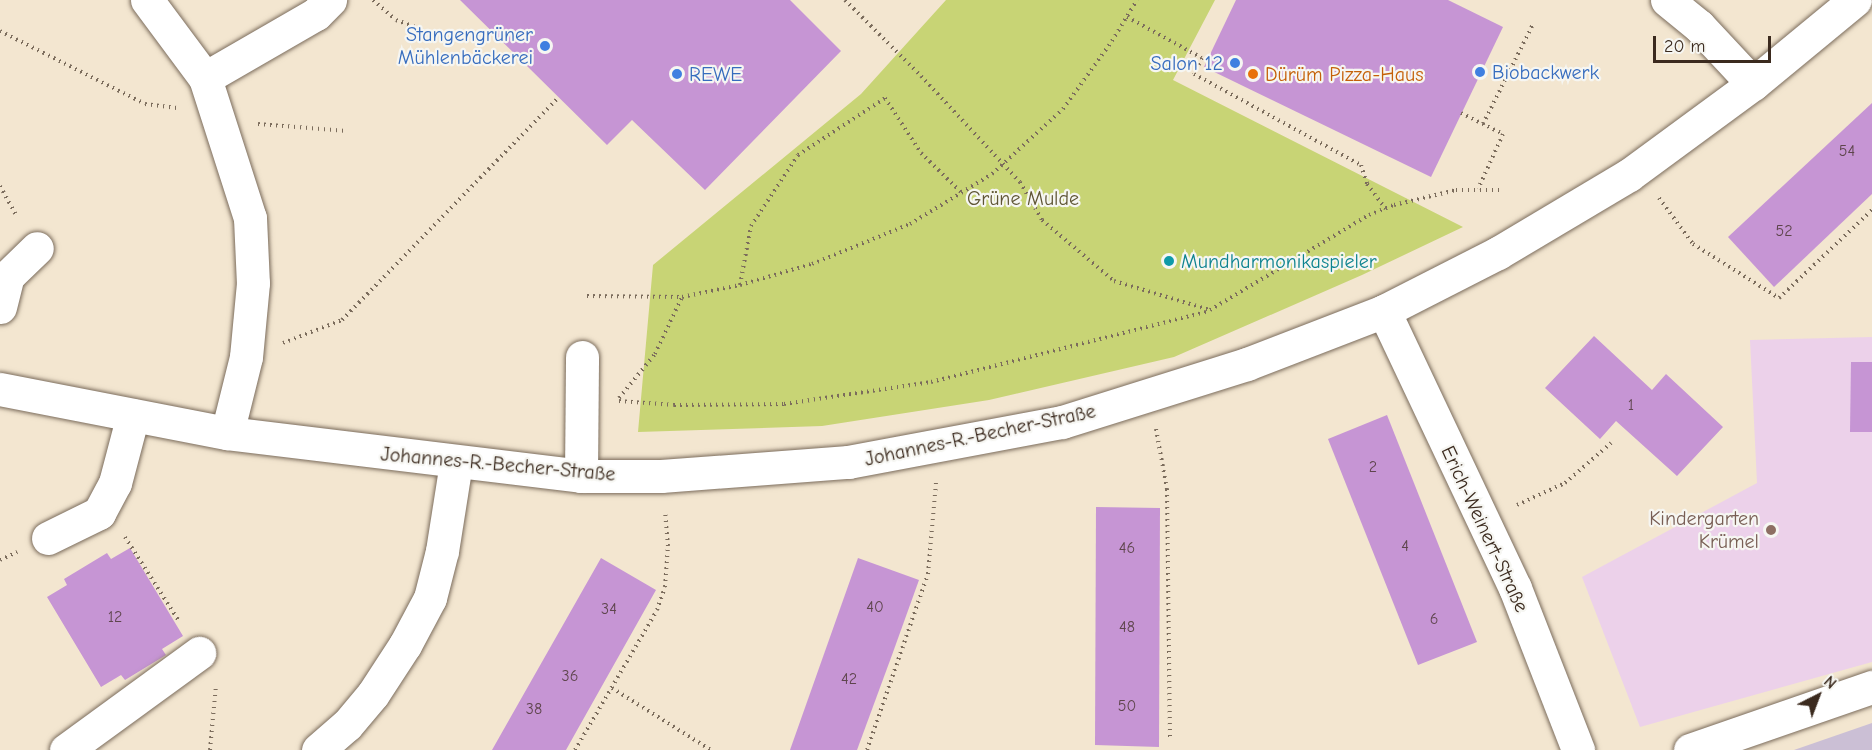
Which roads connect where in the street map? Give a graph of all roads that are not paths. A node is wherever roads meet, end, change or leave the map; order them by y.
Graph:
1 (147, 0) edge
2 (330, 0) edge
3 (1667, 0) edge
4 (1855, 0) edge
5 (1753, 84) junction
6 (211, 98) junction
7 (37, 248) dead end
8 (0, 308) edge
9 (1384, 311) junction
10 (582, 357) dead end
11 (0, 389) edge
12 (133, 416) junction
13 (227, 433) junction
14 (456, 463) junction
15 (581, 476) junction
16 (48, 538) dead end
17 (199, 653) road end
18 (1872, 687) edge
19 (66, 750) edge
20 (318, 750) edge
21 (1578, 750) edge
22 (1690, 750) edge

1 - 6 street
2 - 6 street
3 - 5 street
4 - 5 street, Johannes-R.-Becher-Straße
5 - 9 street, Johannes-R.-Becher-Straße
6 - 13 street
7 - 8 street
9 - 15 street, Johannes-R.-Becher-Straße
9 - 21 street, Erich-Weinert-Straße
10 - 15 street
11 - 12 street, Johannes-R.-Becher-Straße
12 - 13 street, Johannes-R.-Becher-Straße
12 - 16 street
13 - 14 street, Johannes-R.-Becher-Straße
14 - 15 street, Johannes-R.-Becher-Straße
14 - 20 street
17 - 19 street
18 - 22 street

